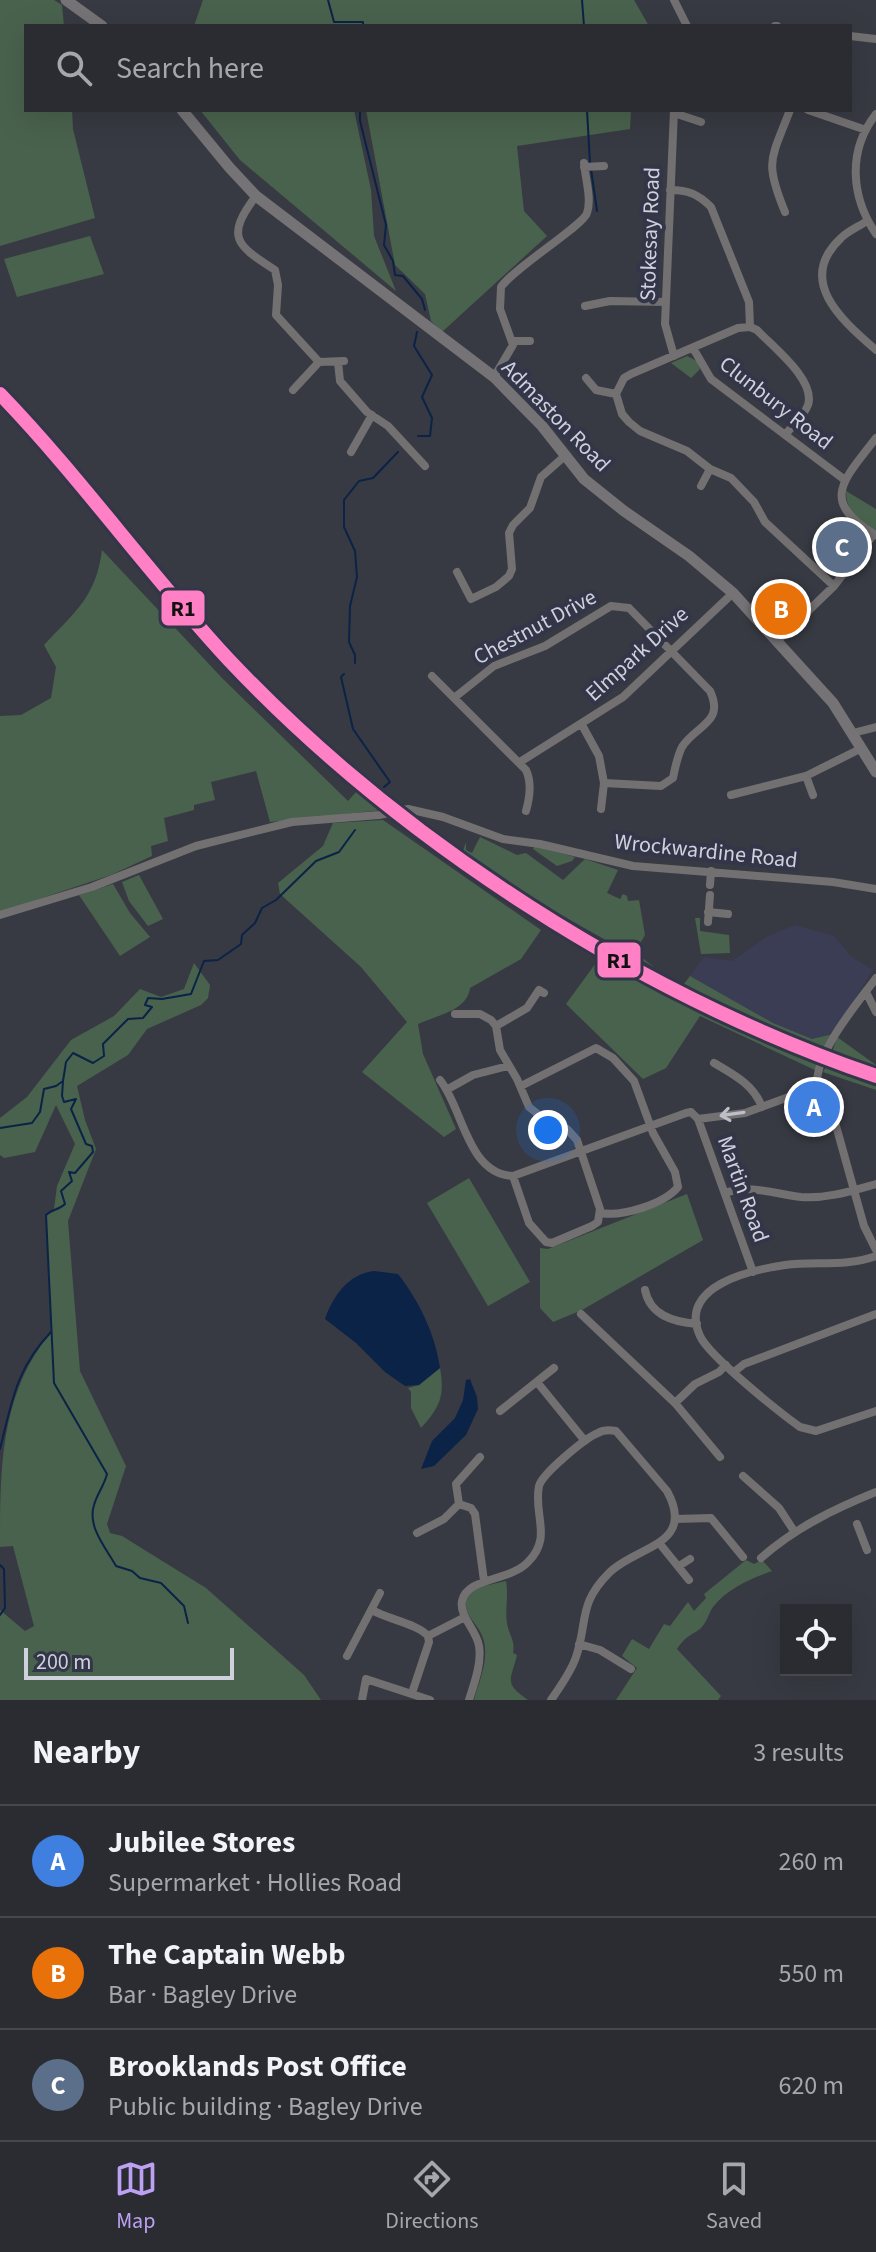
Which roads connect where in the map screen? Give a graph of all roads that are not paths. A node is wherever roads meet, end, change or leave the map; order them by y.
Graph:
1 (66, 0) edge
2 (674, 0) edge
3 (99, 24) edge
4 (686, 24) edge
5 (852, 36) edge
6 (876, 39) edge
7 (184, 112) edge
8 (674, 112) edge
9 (789, 112) edge
10 (814, 112) edge
11 (876, 114) edge
12 (701, 122) dead end
13 (866, 130) junction
14 (601, 166) dead end
15 (670, 190) junction
16 (256, 196) junction
17 (785, 212) dead end
18 (867, 221) junction
19 (876, 234) edge
20 (666, 302) junction
21 (591, 308) dead end
22 (750, 327) junction
23 (513, 341) junction
24 (530, 341) dead end
25 (693, 348) junction
26 (876, 350) edge
27 (674, 356) junction
28 (319, 362) junction
29 (494, 377) junction
30 (586, 378) dead end
31 (293, 390) dead end
32 (616, 394) junction
33 (372, 415) junction
34 (785, 435) junction
35 (876, 438) edge
36 (351, 452) dead end
37 (566, 455) junction
38 (425, 466) dead end
39 (710, 469) junction
40 (845, 480) junction
41 (701, 486) dead end
42 (875, 534) edge
43 (457, 572) dead end
44 (834, 586) junction
45 (733, 593) junction
46 (777, 641) junction
47 (670, 650) junction
48 (432, 676) dead end
49 (454, 698) junction
50 (582, 725) junction
51 (876, 727) edge
52 (853, 733) junction
53 (862, 748) junction
54 (520, 762) junction
55 (876, 772) edge
56 (806, 776) junction
57 (604, 783) junction
58 (731, 795) dead end
59 (813, 795) dead end
60 (601, 809) dead end
61 (526, 811) dead end
62 (711, 871) junction
63 (876, 889) edge
64 (708, 912) junction
65 (728, 914) dead end
66 (0, 915) edge
67 (708, 922) dead end
68 (876, 978) edge
69 (866, 992) junction
70 (544, 993) dead end
71 (467, 1001) dead end
72 (876, 1012) edge
73 (467, 1013) junction
74 (455, 1014) dead end
75 (496, 1026) junction
76 (714, 1063) dead end
77 (508, 1066) junction
78 (440, 1080) dead end
79 (817, 1083) junction
80 (521, 1086) junction
81 (448, 1089) junction
82 (762, 1107) junction
83 (698, 1119) junction
84 (651, 1124) junction
85 (582, 1150) junction
86 (513, 1176) junction
87 (876, 1184) edge
88 (855, 1190) junction
89 (725, 1193) junction
90 (601, 1213) junction
91 (876, 1250) edge
92 (876, 1256) edge
93 (753, 1272) junction
94 (645, 1290) dead end
95 (581, 1314) dead end
96 (876, 1314) edge
97 (697, 1324) junction
98 (554, 1368) dead end
99 (730, 1368) junction
100 (537, 1382) junction
101 (499, 1397) dead end
102 (675, 1403) junction
103 (876, 1411) edge
104 (585, 1441) junction
105 (480, 1457) dead end
106 (720, 1457) dead end
107 (743, 1476) dead end
108 (876, 1492) edge
109 (459, 1504) junction
110 (675, 1519) junction
111 (857, 1524) dead end
112 (794, 1531) junction
113 (417, 1533) dead end
114 (876, 1535) edge
115 (864, 1540) junction
116 (660, 1544) junction
117 (734, 1547) junction
118 (867, 1550) dead end
119 (725, 1554) dead end
120 (743, 1557) dead end
121 (761, 1558) dead end
122 (690, 1559) dead end
123 (679, 1566) junction
124 (689, 1580) dead end
125 (484, 1581) junction
126 (380, 1593) dead end
127 (372, 1610) junction
128 (465, 1617) junction
129 (428, 1636) junction
130 (579, 1644) junction
131 (623, 1647) dead end
132 (347, 1656) dead end
133 (615, 1659) junction
134 (631, 1669) dead end
135 (412, 1693) junction
136 (362, 1700) edge
137 (430, 1700) edge
138 (469, 1700) edge
139 (551, 1700) edge

1 - 3 street
2 - 4 street
5 - 6 street
7 - 16 street, Admaston Road
8 - 12 street, Stokesay Road
8 - 15 street, Stokesay Road
9 - 17 street
10 - 13 street
11 - 13 street
13 - 18 street
14 - 23 street
15 - 20 street, Stokesay Road
15 - 22 street
16 - 28 street
16 - 29 street, Admaston Road
18 - 19 street
18 - 26 street
20 - 21 street
20 - 27 street, Stokesay Road
22 - 25 street
22 - 34 street
23 - 24 street
23 - 29 street
25 - 27 street
25 - 34 street, Clunbury Road
27 - 32 street
28 - 31 street
28 - 33 street
29 - 37 street, Admaston Road
30 - 32 street
32 - 39 street
33 - 36 street
33 - 38 street
34 - 40 street, Clunbury Road
35 - 40 street
37 - 43 street
37 - 45 street, Admaston Road
39 - 41 street
39 - 44 street
40 - 42 street
42 - 44 street
44 - 46 street
45 - 46 street, Admaston Road
45 - 47 street, Elmpark Drive
46 - 52 street, Admaston Road
47 - 49 street, Chestnut Drive
47 - 50 street, Elmpark Drive
47 - 57 street, Chestnut Drive
48 - 49 street
49 - 54 street
50 - 54 street, Elmpark Drive
50 - 57 street
51 - 52 street
52 - 53 street, Admaston Road
53 - 55 street, Admaston Road
53 - 56 street
54 - 61 street
56 - 58 street
56 - 59 street
57 - 60 street
62 - 63 street, Wrockwardine Road
62 - 64 street
62 - 66 street, Wrockwardine Road
64 - 65 street
64 - 67 street
68 - 69 street
69 - 72 street
69 - 79 street
70 - 75 street
71 - 73 street
73 - 74 street
73 - 75 street
75 - 77 street
76 - 82 street
77 - 80 street
77 - 81 street
78 - 81 street
79 - 82 street
79 - 88 street
80 - 84 street
80 - 85 street
81 - 86 street
82 -> 83 street
83 - 84 street
83 - 89 street, Martin Road
84 - 85 street
84 - 90 street
85 - 86 street
85 - 90 street
86 - 90 street
87 - 88 street
88 - 89 street
88 - 91 street
89 - 93 street, Martin Road
92 - 93 street
93 - 97 street
94 - 97 street
95 - 102 street
96 - 99 street
97 - 99 street
98 - 100 street
99 - 102 street
99 - 103 street
100 - 101 street
100 - 104 street
102 - 106 street
104 - 110 street
104 - 125 street
105 - 109 street
107 - 112 street
108 - 112 street
109 - 113 street
109 - 125 street
110 - 116 street
110 - 117 street
111 - 115 street
112 - 121 street
114 - 115 street
115 - 118 street
116 - 123 street
116 - 130 street
117 - 119 street
117 - 120 street
122 - 123 street
123 - 124 street
125 - 128 street
126 - 127 street
127 - 129 street
127 - 132 street
128 - 129 street
128 - 138 street
129 - 135 street
130 - 133 street
130 - 139 street
131 - 133 street
133 - 134 street
135 - 136 street
135 - 137 street

